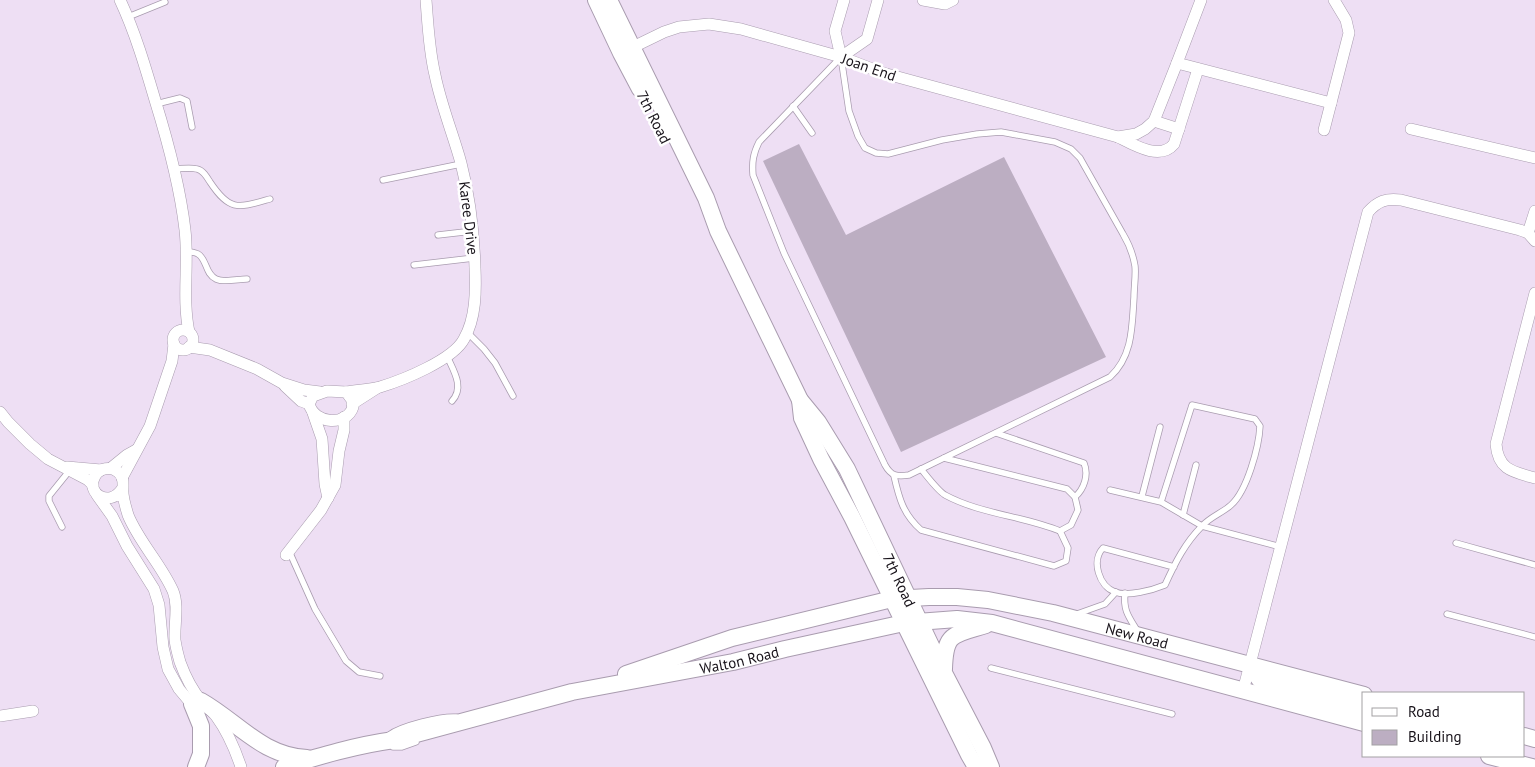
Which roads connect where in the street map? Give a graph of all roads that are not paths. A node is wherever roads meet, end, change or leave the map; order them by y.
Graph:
1 (120, 0) edge
2 (426, 0) edge
3 (596, 0) edge
4 (609, 0) edge
5 (844, 0) edge
6 (878, 0) edge
7 (923, 0) edge
8 (953, 0) edge
9 (1201, 0) edge
10 (1334, 0) edge
11 (165, 2) dead end
12 (128, 17) junction
13 (626, 50) junction
14 (841, 57) junction
15 (1177, 63) junction
16 (1198, 70) junction
17 (1331, 103) junction
18 (156, 104) junction
19 (793, 106) junction
20 (1154, 121) junction
21 (192, 127) dead end
22 (1179, 129) junction
23 (1411, 129) dead end
24 (1324, 130) dead end
25 (812, 133) dead end
26 (1118, 137) junction
27 (1535, 158) edge
28 (461, 164) junction
29 (173, 169) junction
30 (382, 180) dead end
31 (270, 199) dead end
32 (1535, 210) edge
33 (473, 231) junction
34 (438, 235) dead end
35 (1531, 237) edge
36 (186, 251) junction
37 (475, 258) junction
38 (414, 265) dead end
39 (247, 279) dead end
40 (1535, 293) edge
41 (467, 332) junction
42 (184, 340) junction
43 (447, 356) junction
44 (282, 383) junction
45 (378, 387) junction
46 (320, 392) junction
47 (346, 392) junction
48 (513, 396) dead end
49 (800, 400) junction
50 (452, 401) dead end
51 (352, 404) junction
52 (311, 408) junction
53 (0, 412) edge
54 (344, 417) junction
55 (1160, 428) dead end
56 (996, 433) junction
57 (138, 449) junction
58 (339, 451) junction
59 (324, 452) junction
60 (944, 458) junction
61 (1196, 465) dead end
62 (67, 469) junction
63 (106, 469) junction
64 (921, 469) junction
65 (894, 476) junction
66 (1535, 478) edge
67 (122, 483) junction
68 (95, 490) junction
69 (1110, 490) dead end
70 (1142, 496) junction
71 (1075, 497) junction
72 (328, 498) junction
73 (1161, 502) junction
74 (1183, 515) junction
75 (1202, 526) junction
76 (62, 527) dead end
77 (1060, 532) junction
78 (1456, 543) dead end
79 (1281, 547) junction
80 (287, 553) joint
81 (1535, 565) edge
82 (1174, 567) junction
83 (168, 583) junction
84 (154, 589) junction
85 (1116, 592) junction
86 (1125, 593) junction
87 (908, 598) junction
88 (892, 599) junction
89 (1447, 614) dead end
90 (1065, 616) junction
91 (912, 622) junction
92 (992, 624) junction
93 (1141, 636) junction
94 (1535, 637) edge
95 (1250, 666) junction
96 (991, 668) dead end
97 (944, 673) junction
98 (380, 676) dead end
99 (190, 683) junction
100 (179, 688) junction
101 (1243, 691) junction
102 (572, 692) junction
103 (1362, 694) edge
104 (197, 703) junction
105 (1362, 709) edge
106 (33, 711) dead end
107 (1172, 714) dead end
108 (0, 716) edge
109 (465, 720) junction
110 (1362, 722) edge
111 (434, 737) dead end
112 (387, 742) junction
113 (419, 742) dead end
114 (1493, 757) edge
115 (316, 763) edge
116 (196, 767) edge
117 (236, 767) edge
118 (241, 767) edge
119 (284, 767) edge
120 (976, 767) edge
121 (991, 767) edge
122 (1532, 767) edge

1 - 12 street
2 - 28 street, Karee Drive
3 - 13 main road, 7th Road
4 - 13 main road, 7th Road
5 - 14 street
6 - 14 street
7 - 8 street
9 - 15 street
10 - 17 street
11 - 12 lane
12 - 18 street
13 - 14 street, Joan End
13 - 49 main road, 7th Road
14 - 19 lane
14 - 26 street, Joan End
14 - 56 lane
15 - 16 street
15 - 20 street
16 - 17 street
16 - 22 street
17 - 24 street
18 - 21 lane
18 - 29 street
19 - 25 lane
19 - 65 lane
20 - 22 street
20 - 26 street
22 - 26 street, Joan End
23 - 27 street
28 - 30 lane
28 - 33 street, Karee Drive
29 - 31 lane
29 - 36 street
32 - 35 street
33 - 34 lane
33 - 37 street, Karee Drive
35 - 79 street
36 - 39 lane
36 - 42 street
37 - 38 lane
37 - 41 street, Karee Drive
40 - 66 street
41 - 43 street, Karee Drive
41 - 48 lane
42 - 44 street
42 - 57 street
43 - 45 street, Karee Drive
43 - 50 lane
44 - 46 street
44 - 52 street
45 - 47 street, Karee Drive
45 - 51 street, Karee Drive
46 - 47 street
46 - 52 street
47 - 51 street
49 - 87 main road, 7th Road
49 - 88 main road, 7th Road
51 - 54 street
52 - 54 street
52 - 59 street
53 - 62 street
54 - 58 street
55 - 70 lane
56 - 60 lane
56 - 71 lane
57 - 63 street
57 - 67 street
58 - 59 street
58 - 72 street
59 - 72 street
60 - 64 lane
60 - 71 lane
61 - 74 lane
62 - 63 street
62 - 68 street
62 - 76 lane
63 - 67 street
63 - 68 street
64 - 65 lane
64 - 77 lane
65 - 77 lane
67 - 68 street
67 - 83 street
68 - 84 street
69 - 70 lane
70 - 73 lane
71 - 77 lane
72 - 80 street
73 - 74 lane
73 - 75 lane
74 - 75 lane
75 - 79 lane
75 - 82 lane
78 - 81 lane
79 - 95 street
80 - 98 lane
82 - 85 lane
82 - 86 lane
83 - 84 street
83 - 99 street
84 - 100 street
85 - 86 lane
85 - 90 lane
86 - 93 lane
87 - 88 main road, Walton Road
87 - 90 main road, New Road
87 - 91 main road, 7th Road
88 - 91 main road, 7th Road
88 - 102 main road, Walton Road
89 - 94 lane
90 - 93 main road, New Road
91 - 92 main road, New Road
91 - 97 main road, 7th Road
91 - 102 main road, Walton Road
91 - 120 main road, 7th Road
92 - 97 main road
92 - 101 main road, New Road
93 - 95 main road, New Road
95 - 101 street
95 - 103 main road, New Road
95 - 105 main road
96 - 107 lane
97 - 121 main road, 7th Road
99 - 100 street
99 - 104 street
100 - 104 street
101 - 110 main road, New Road
102 - 109 main road, Walton Road
104 - 115 main road
104 - 116 main road
104 - 117 street
104 - 118 street
106 - 108 street
109 - 111 lane
109 - 112 main road, Walton Road
112 - 113 lane
112 - 115 main road, Walton Road
114 - 122 main road
115 - 119 main road, Walton Road

